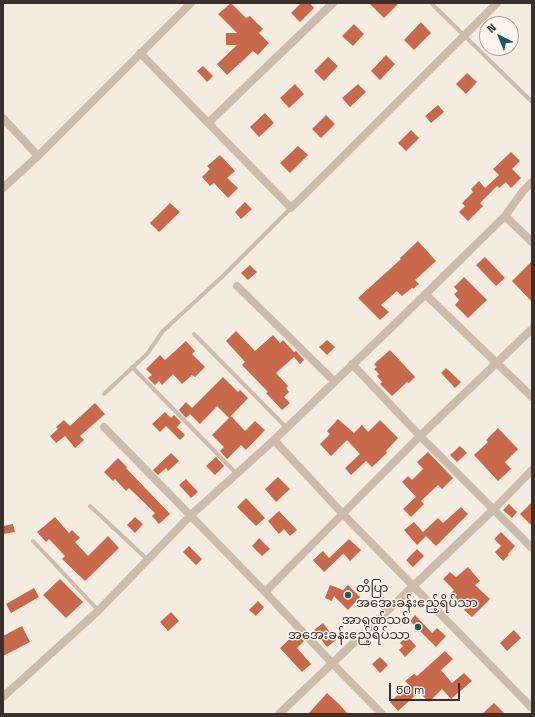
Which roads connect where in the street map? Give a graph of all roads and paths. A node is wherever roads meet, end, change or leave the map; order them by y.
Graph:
1 (191, 3) edge
2 (333, 3) edge
3 (431, 3) edge
4 (497, 3) edge
5 (464, 35) junction
6 (140, 53) junction
7 (532, 102) edge
8 (3, 118) edge
9 (208, 123) junction
10 (38, 156) junction
11 (532, 182) edge
12 (3, 188) edge
13 (291, 208) junction
14 (505, 216) junction
15 (532, 242) edge
16 (237, 286) dead end
17 (425, 294) junction
18 (532, 329) edge
19 (194, 334) dead end
20 (496, 362) junction
21 (352, 364) junction
22 (132, 367) junction
23 (334, 381) junction
24 (104, 394) dead end
25 (532, 397) edge
26 (104, 427) dead end
27 (286, 427) junction
28 (420, 436) junction
29 (274, 440) junction
30 (532, 470) edge
31 (236, 473) junction
32 (90, 506) dead end
33 (494, 509) junction
34 (343, 514) junction
35 (191, 516) junction
36 (33, 541) dead end
37 (532, 548) edge
38 (149, 560) junction
39 (413, 586) junction
40 (265, 592) junction
41 (98, 610) junction
42 (332, 664) junction
43 (3, 697) edge
44 (532, 708) edge
45 (279, 714) edge
46 (382, 714) edge

1 - 6 street
2 - 9 street
3 - 5 lane
4 - 5 street
5 - 7 lane
5 - 13 street
6 - 9 street
6 - 10 street
8 - 10 street
9 - 13 street
10 - 12 street
11 - 14 street
13 - 22 lane
14 - 15 street
14 - 17 street
16 - 23 street
17 - 20 street
17 - 21 street
18 - 20 street
19 - 27 lane
20 - 25 street
20 - 28 street
21 - 23 street
21 - 28 street
22 - 24 lane
22 - 31 lane
23 - 27 street
26 - 35 street
27 - 29 street
28 - 33 street
28 - 34 street
29 - 31 street
29 - 34 street
30 - 33 street
31 - 35 street
32 - 38 lane
33 - 37 street
33 - 39 street
34 - 39 street
34 - 40 street
35 - 38 street
35 - 40 street
36 - 41 lane
38 - 41 street
39 - 42 street
39 - 44 street
40 - 42 street
41 - 43 street
42 - 45 street
42 - 46 street

